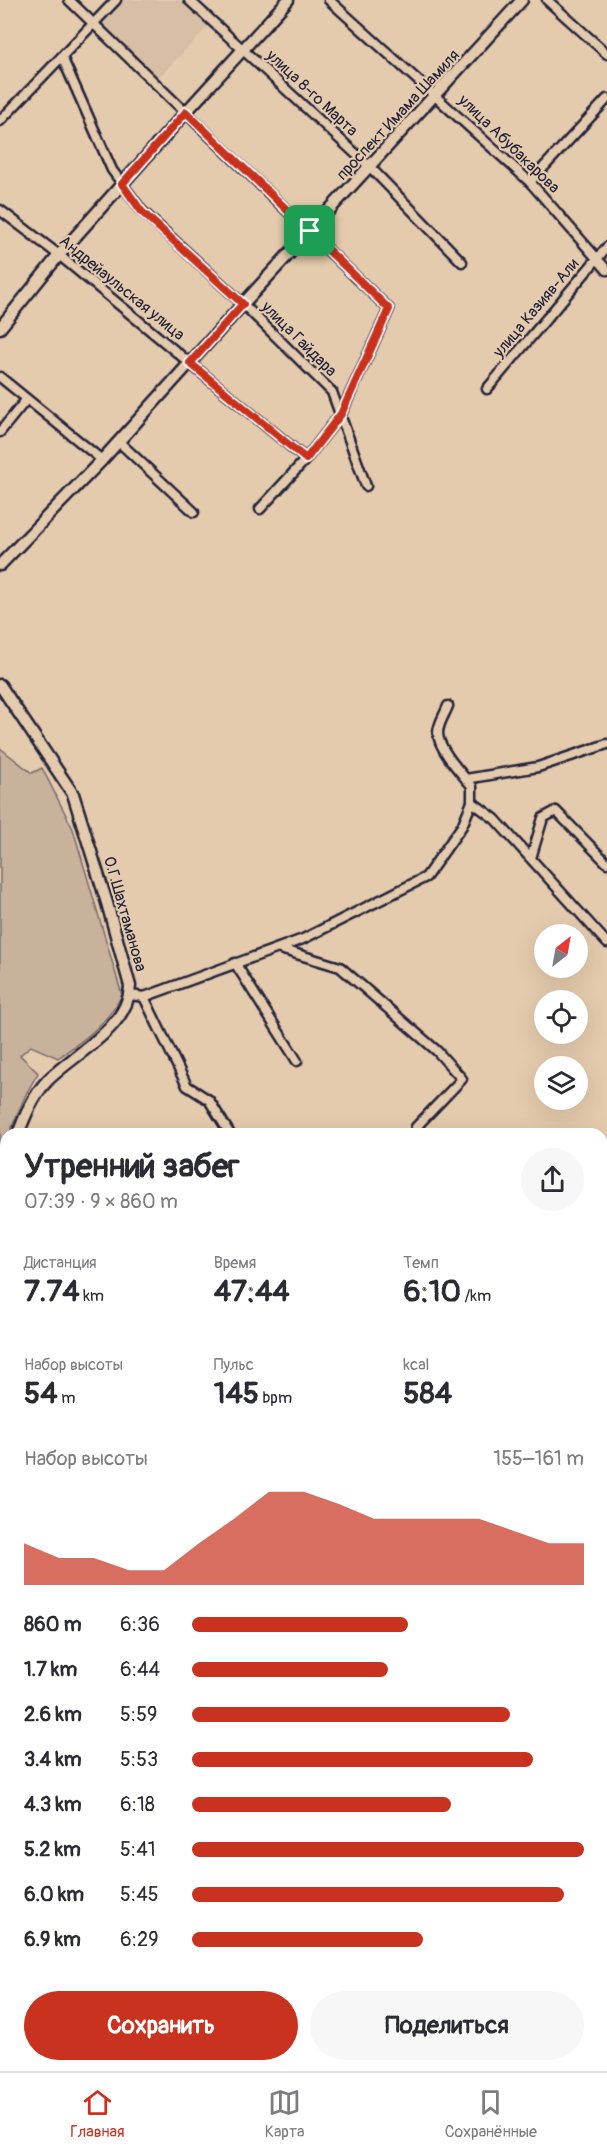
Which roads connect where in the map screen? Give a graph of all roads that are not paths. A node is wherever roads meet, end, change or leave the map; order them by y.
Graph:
1 (69, 0) edge
2 (116, 0) edge
3 (189, 0) edge
4 (288, 0) edge
5 (329, 0) edge
6 (522, 0) edge
7 (547, 0) edge
8 (94, 23) junction
9 (243, 50) junction
10 (607, 54) edge
11 (62, 57) junction
12 (436, 95) junction
13 (607, 99) edge
14 (186, 112) junction
15 (0, 121) edge
16 (370, 167) junction
17 (530, 182) junction
18 (122, 184) junction
19 (0, 210) edge
20 (310, 231) junction
21 (607, 247) edge
22 (60, 255) junction
23 (598, 258) junction
24 (462, 262) dead end
25 (607, 270) edge
26 (243, 304) junction
27 (0, 328) edge
28 (190, 363) junction
29 (0, 377) edge
30 (487, 389) dead end
31 (26, 400) junction
32 (341, 414) junction
33 (0, 432) edge
34 (119, 442) junction
35 (306, 459) junction
36 (102, 460) junction
37 (366, 486) dead end
38 (260, 509) dead end
39 (195, 512) dead end
40 (0, 565) edge
41 (0, 685) edge
42 (448, 706) dead end
43 (607, 744) edge
44 (466, 779) junction
45 (472, 802) junction
46 (531, 858) junction
47 (607, 863) edge
48 (607, 943) edge
49 (279, 949) junction
50 (235, 963) junction
51 (130, 995) junction
52 (144, 997) junction
53 (297, 1061) dead end
54 (20, 1128) edge
55 (226, 1128) edge
56 (417, 1128) edge

1 - 8 street
2 - 8 street
3 - 9 street, улица 8-го Марта
4 - 9 main road
5 - 12 street, улица Абубакарова
6 - 12 main road, проспект Имама Шамиля
7 - 10 street
8 - 11 street
8 - 14 street
9 - 14 main road
9 - 16 street, улица 8-го Марта
11 - 15 street
11 - 18 street, улица Гайдара
12 - 16 main road, проспект Имама Шамиля
12 - 17 street, улица Абубакарова
13 - 17 street
14 - 18 main road
14 - 20 street
16 - 20 main road, проспект Имама Шамиля
16 - 24 street, улица 8-го Марта
17 - 23 street, улица Абубакарова
18 - 22 main road
18 - 26 street, улица Гайдара
19 - 22 street, Андрейаульская улица
20 - 26 main road, проспект Имама Шамиля
20 - 32 street
21 - 23 street, улица Казияв-Али
22 - 27 main road
22 - 28 street, Андрейаульская улица
23 - 25 street, улица Абубакарова
23 - 30 street, улица Казияв-Али
26 - 28 main road, проспект Имама Шамиля
26 - 32 street, улица Гайдара
28 - 34 main road, проспект Имама Шамиля
28 - 35 street, Андрейаульская улица
29 - 31 street
31 - 33 street
31 - 36 street
32 - 35 street
32 - 37 street, улица Гайдара
34 - 36 main road, проспект Имама Шамиля
34 - 39 street
35 - 38 street
36 - 40 main road, проспект Имама Шамиля
41 - 51 main road, О.Г.Шахтаманова
42 - 44 street
43 - 44 street
44 - 45 street
45 - 46 street
45 - 49 street
46 - 47 street
46 - 48 street
49 - 50 street
49 - 56 street
50 - 52 street
50 - 53 street
51 - 52 street
51 - 54 main road, О.Г.Шахтаманова
52 - 55 street

